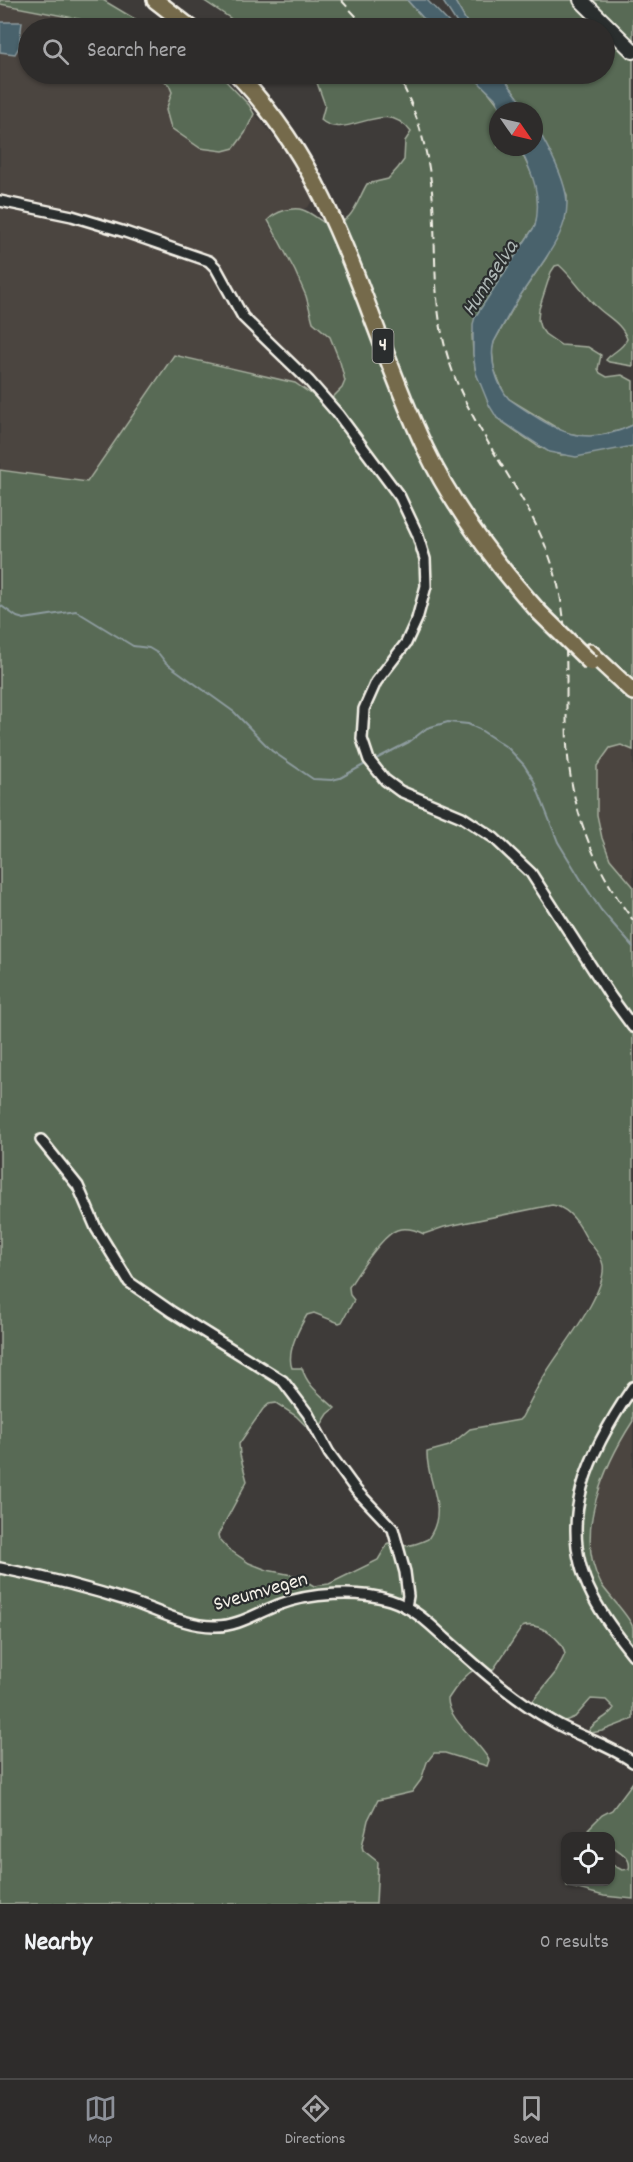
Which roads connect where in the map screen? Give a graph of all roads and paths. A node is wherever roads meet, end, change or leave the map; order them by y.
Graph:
1 (155, 0) edge
2 (170, 0) edge
3 (581, 0) edge
4 (178, 18) edge
5 (192, 18) edge
6 (599, 18) edge
7 (615, 33) edge
8 (633, 51) edge
9 (245, 84) edge
10 (258, 84) edge
11 (0, 201) edge
12 (539, 607) junction
13 (590, 657) junction
14 (633, 692) edge
15 (633, 702) edge
16 (633, 1028) edge
17 (41, 1140) dead end
18 (633, 1387) edge
19 (0, 1568) edge
20 (406, 1607) junction
21 (633, 1655) edge
22 (633, 1762) edge

1 - 4 highway
2 - 5 highway
3 - 6 main road
7 - 8 main road
9 - 12 highway, 4
10 - 12 highway, 4
11 - 16 street
12 - 13 highway, 4
13 - 14 highway, 4
13 - 15 highway, 4
17 - 20 street
18 - 21 street
19 - 20 street, Sveumvegen
20 - 22 street, Sveumvegen

